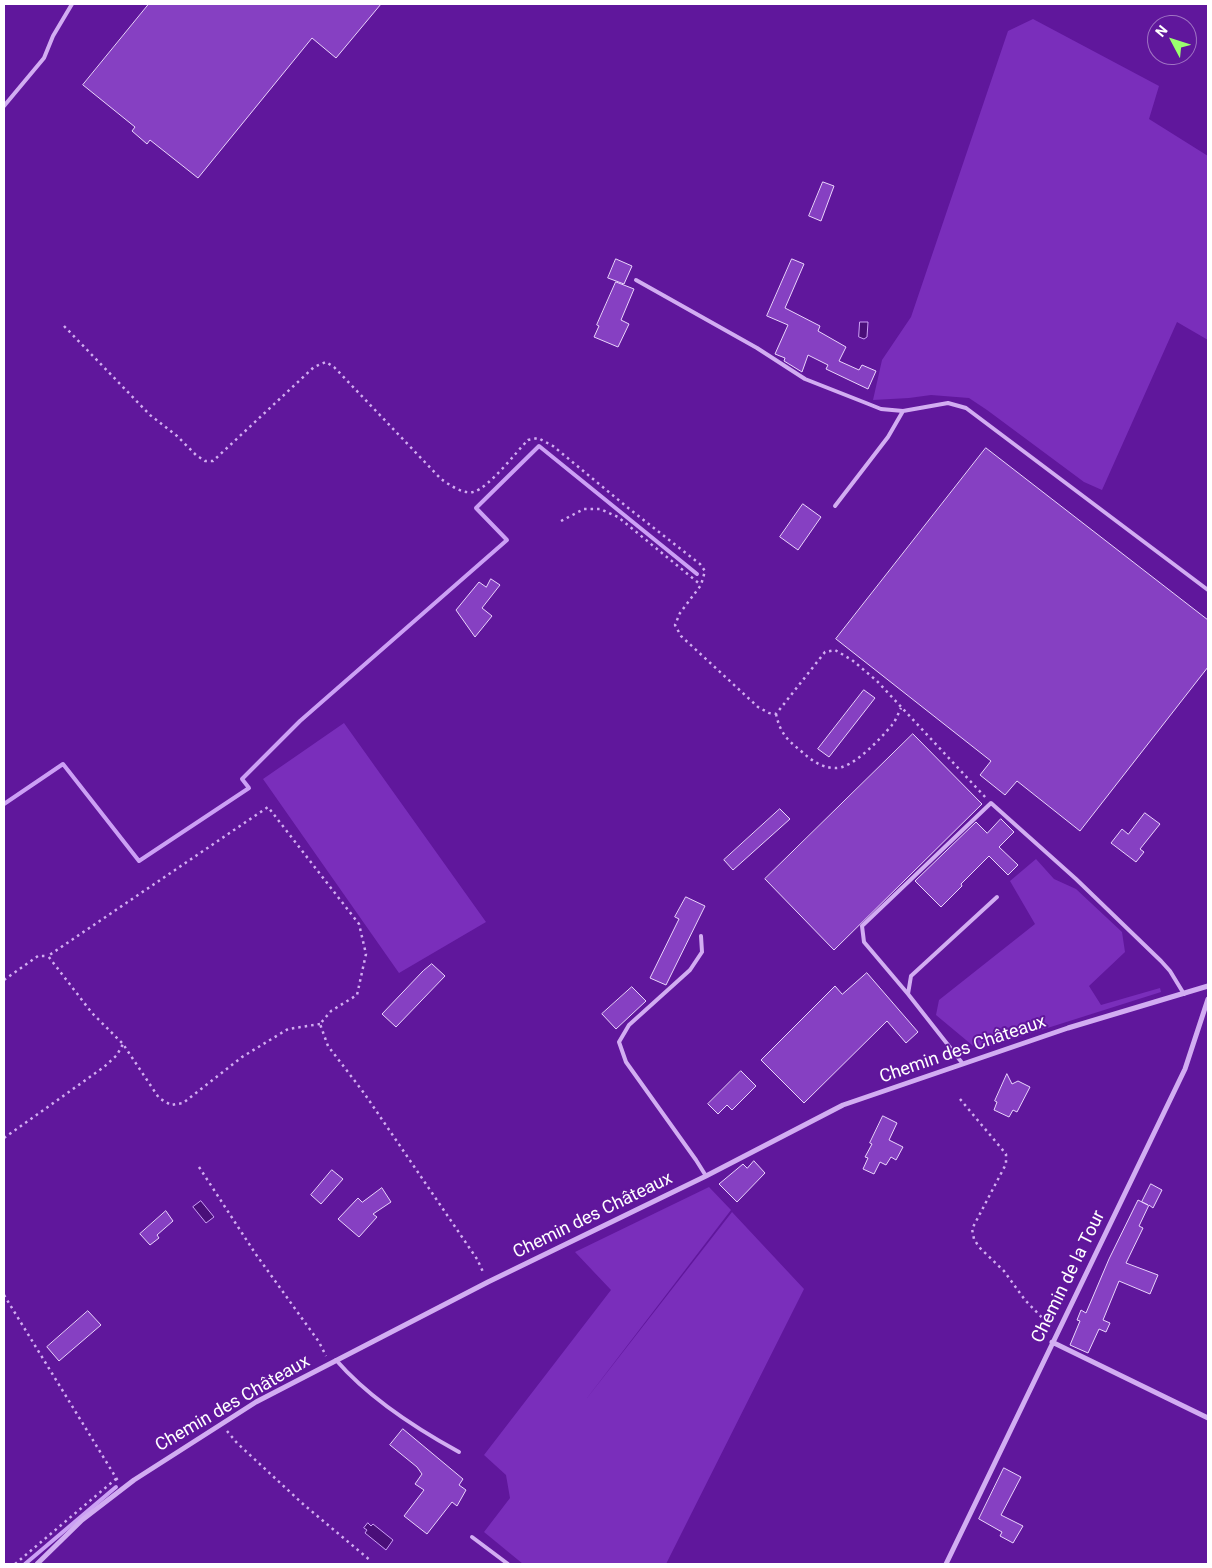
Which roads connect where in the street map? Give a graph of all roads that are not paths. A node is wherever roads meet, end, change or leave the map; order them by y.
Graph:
1 (72, 4) edge
2 (4, 106) edge
3 (636, 280) dead end
4 (903, 411) junction
5 (835, 506) dead end
6 (1208, 590) edge
7 (997, 897) dead end
8 (701, 936) dead end
9 (1208, 986) edge
10 (908, 994) junction
11 (1184, 994) junction
12 (1208, 999) edge
13 (963, 1064) junction
14 (706, 1176) junction
15 (1052, 1342) junction
16 (336, 1360) junction
17 (1208, 1418) edge
18 (459, 1452) dead end
19 (472, 1537) dead end
20 (38, 1564) edge
21 (508, 1564) edge
22 (946, 1564) edge

1 - 2 lane
3 - 4 lane
4 - 5 lane
4 - 6 lane
7 - 10 lane
8 - 14 lane
9 - 11 street, Chemin des Châteaux
10 - 11 lane
10 - 13 lane
11 - 13 street, Chemin des Châteaux
12 - 15 street, Chemin de la Tour
13 - 14 street, Chemin des Châteaux
14 - 16 street, Chemin des Châteaux
15 - 17 street
15 - 22 street, Chemin de la Tour
16 - 18 lane
16 - 20 street, Chemin des Châteaux
19 - 21 lane

